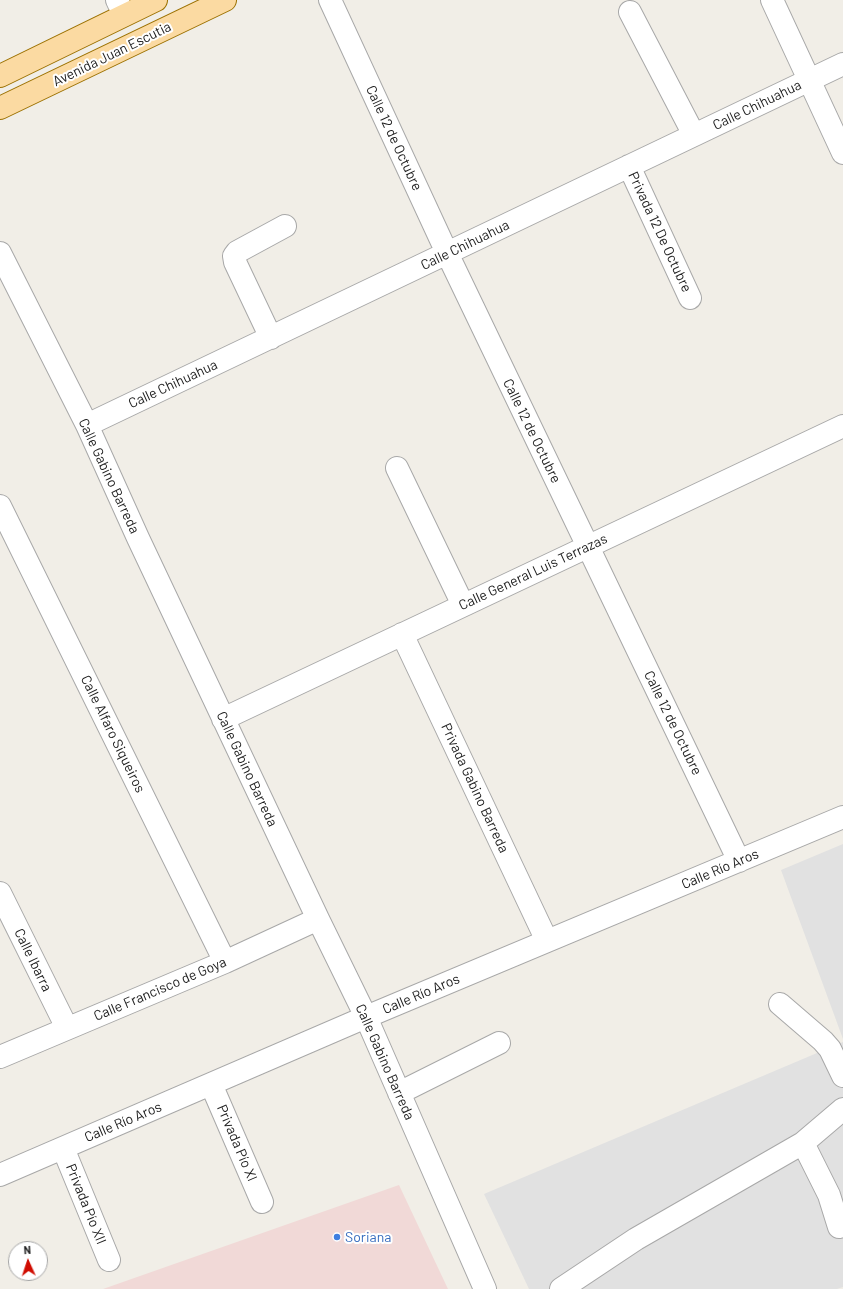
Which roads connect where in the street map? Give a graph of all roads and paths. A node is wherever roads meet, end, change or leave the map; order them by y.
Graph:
1 (156, 0) edge
2 (225, 0) edge
3 (330, 0) edge
4 (772, 0) edge
5 (120, 7) edge
6 (630, 12) dead end
7 (843, 64) edge
8 (0, 76) edge
9 (809, 80) junction
10 (0, 108) edge
11 (694, 135) junction
12 (843, 152) edge
13 (629, 166) junction
14 (285, 226) dead end
15 (0, 253) edge
16 (447, 253) junction
17 (690, 298) dead end
18 (271, 338) junction
19 (86, 425) junction
20 (843, 426) edge
21 (397, 468) dead end
22 (0, 506) edge
23 (588, 546) junction
24 (463, 605) junction
25 (402, 634) junction
26 (223, 719) junction
27 (843, 817) edge
28 (739, 861) junction
29 (0, 893) edge
30 (318, 919) junction
31 (547, 941) junction
32 (225, 962) junction
33 (780, 1004) dead end
34 (366, 1017) junction
35 (67, 1028) junction
36 (499, 1043) dead end
37 (0, 1057) edge
38 (843, 1076) edge
39 (211, 1084) junction
40 (400, 1093) junction
41 (843, 1109) edge
42 (803, 1143) junction
43 (63, 1148) junction
44 (0, 1175) edge
45 (262, 1202) dead end
46 (840, 1227) dead end
47 (109, 1260) dead end
48 (485, 1289) edge
49 (561, 1289) edge

1 - 5 main road
2 - 10 main road, Avenida Juan Escutia
3 - 16 street, Calle 12 de Octubre
4 - 9 street
5 - 8 main road
6 - 11 street
7 - 9 street, Calle Chihuahua
9 - 11 street, Calle Chihuahua
9 - 12 street
11 - 13 street, Calle Chihuahua
13 - 16 street, Calle Chihuahua
13 - 17 street, Privada 12 De Octubre
14 - 18 street
15 - 19 street, Calle Gabino Barreda
16 - 18 street, Calle Chihuahua
16 - 23 street, Calle 12 de Octubre
18 - 19 street, Calle Chihuahua
19 - 26 street, Calle Gabino Barreda
20 - 23 street, Calle General Luis Terrazas
21 - 24 street
22 - 32 street, Calle Alfaro Siqueiros
23 - 24 street, Calle General Luis Terrazas
23 - 28 street, Calle 12 de Octubre
24 - 25 street, Calle General Luis Terrazas
25 - 26 street, Calle General Luis Terrazas
25 - 31 street, Privada Gabino Barreda
26 - 30 street, Calle Gabino Barreda
27 - 28 street, Calle Río Aros
28 - 31 street, Calle Río Aros
29 - 35 street, Calle Ibarra
30 - 32 street, Calle Francisco de Goya
30 - 34 street, Calle Gabino Barreda
31 - 34 street, Calle Río Aros
32 - 35 street, Calle Francisco de Goya
33 - 38 street
34 - 39 street, Calle Río Aros
34 - 40 street, Calle Gabino Barreda
35 - 37 street, Calle Francisco de Goya
36 - 40 street
39 - 43 street, Calle Río Aros
39 - 45 street, Privada Pío XI
40 - 48 street, Calle Gabino Barreda
41 - 42 street
42 - 46 street
42 - 49 street
43 - 44 street, Calle Río Aros
43 - 47 street, Privada Pío XII

